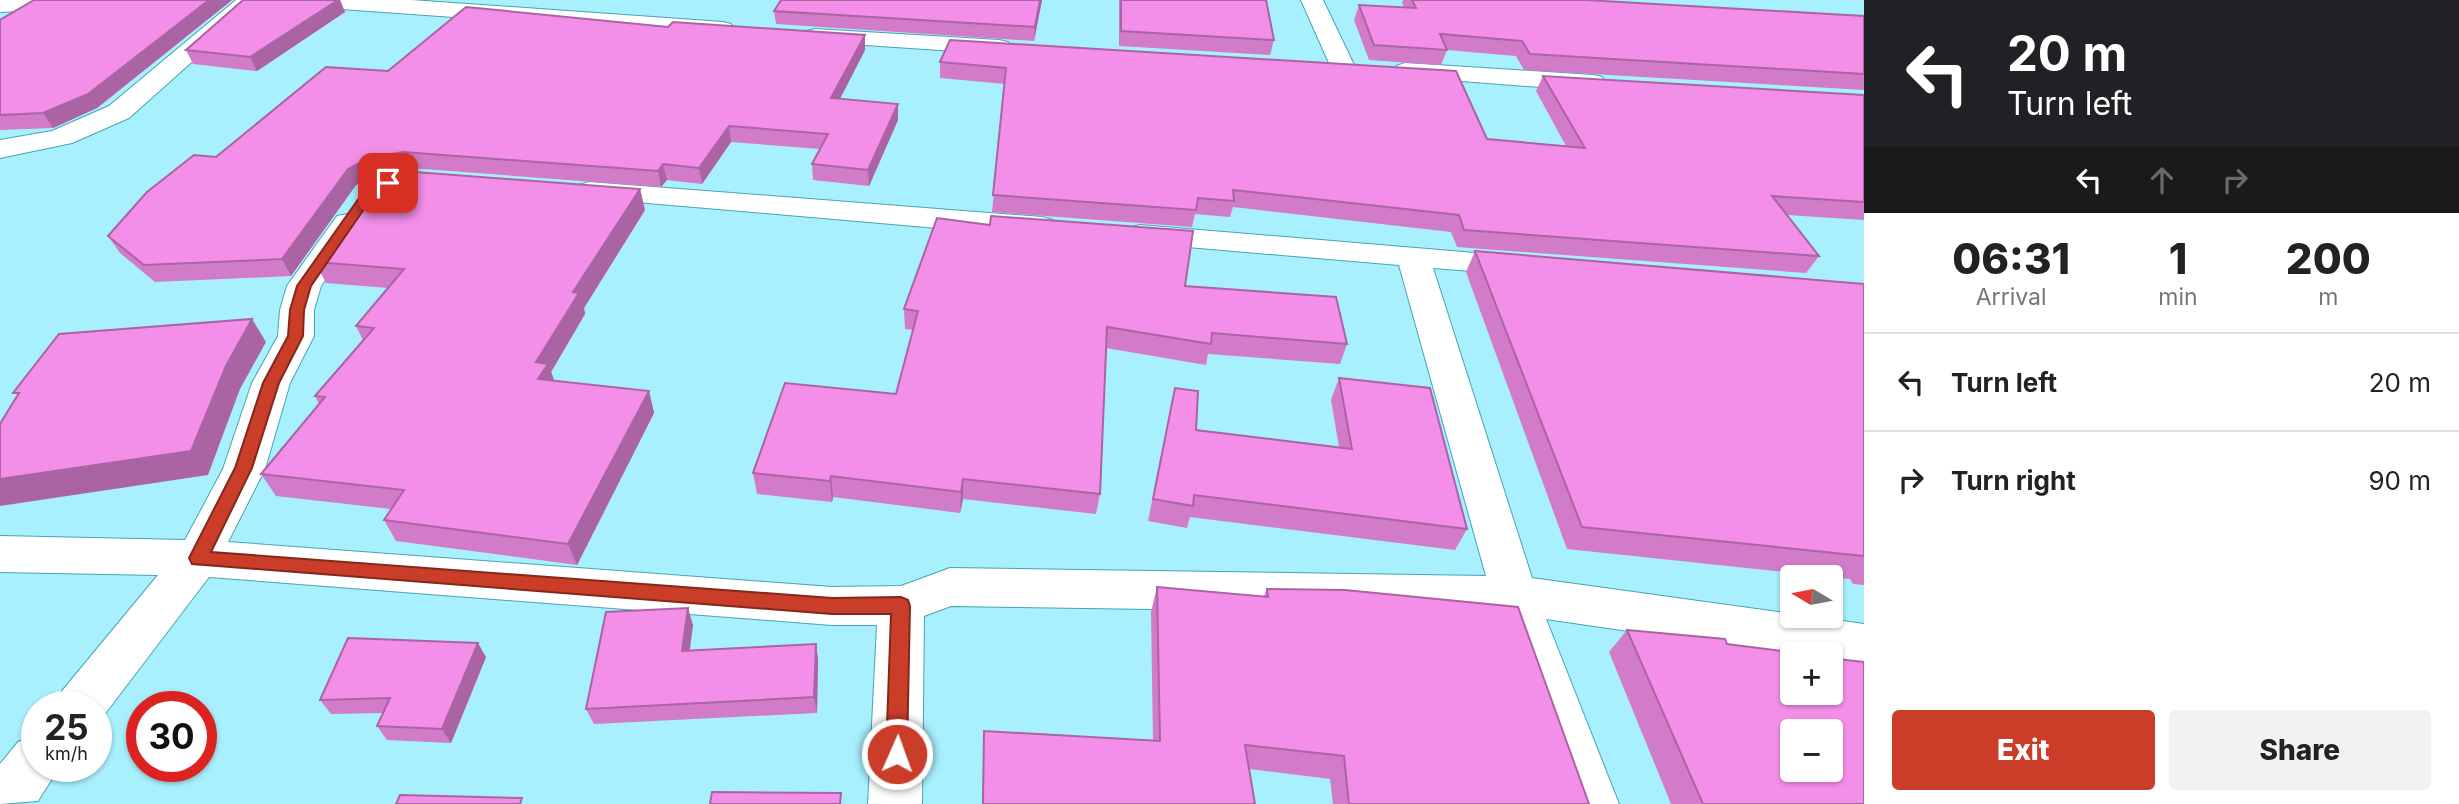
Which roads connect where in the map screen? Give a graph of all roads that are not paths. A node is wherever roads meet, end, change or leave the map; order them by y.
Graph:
1 (103, 0) edge
2 (250, 0) edge
3 (313, 0) edge
4 (1312, 0) edge
5 (0, 5) edge
6 (746, 31) edge
7 (788, 34) edge
8 (1024, 49) edge
9 (1315, 66) edge
10 (1342, 67) junction
11 (1614, 84) edge
12 (0, 149) edge
13 (563, 189) edge
14 (369, 193) edge
15 (1070, 229) edge
16 (1112, 233) edge
17 (1413, 256) junction
18 (1550, 267) edge
19 (0, 554) edge
20 (198, 558) junction
21 (1514, 595) junction
22 (901, 606) junction
23 (1864, 645) edge
24 (92, 691) edge
25 (21, 780) edge
26 (0, 790) edge
27 (895, 804) edge
28 (1592, 804) edge

1 - 5 street
2 - 12 street
3 - 6 street
4 - 10 street
7 - 8 street
9 - 10 street
10 - 11 street
13 - 15 street
14 - 20 street
16 - 17 street
17 - 18 street
17 - 21 street
19 - 20 street
20 - 22 street
20 - 24 street
21 - 22 street
21 - 23 street
21 - 28 street
22 - 27 street
25 - 26 street

